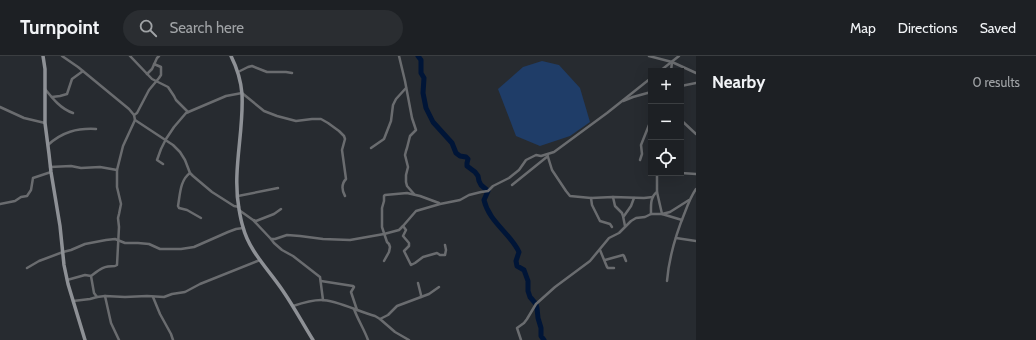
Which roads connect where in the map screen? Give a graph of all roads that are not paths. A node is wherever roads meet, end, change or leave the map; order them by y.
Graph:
1 (43, 56) edge
2 (62, 56) edge
3 (130, 56) edge
4 (159, 56) edge
5 (231, 56) edge
6 (399, 56) edge
7 (649, 56) edge
8 (679, 56) edge
9 (672, 62) junction
10 (154, 64) junction
11 (664, 68) edge
12 (671, 68) edge
13 (83, 71) junction
14 (238, 72) junction
15 (292, 73) dead end
16 (147, 74) junction
17 (696, 74) edge
18 (648, 80) edge
19 (157, 81) junction
20 (696, 83) edge
21 (684, 85) edge
22 (406, 87) junction
23 (44, 88) junction
24 (242, 93) junction
25 (648, 93) edge
26 (52, 97) junction
27 (619, 103) junction
28 (0, 107) edge
29 (188, 112) junction
30 (73, 113) dead end
31 (134, 115) junction
32 (136, 120) junction
33 (45, 123) junction
34 (684, 123) edge
35 (648, 128) edge
36 (96, 129) dead end
37 (696, 134) edge
38 (166, 139) junction
39 (48, 145) junction
40 (371, 148) dead end
41 (554, 152) junction
42 (548, 157) junction
43 (640, 160) dead end
44 (163, 164) dead end
45 (50, 169) junction
46 (117, 170) junction
47 (190, 173) junction
48 (684, 173) edge
49 (696, 174) edge
50 (657, 176) edge
51 (512, 185) dead end
52 (278, 188) dead end
53 (696, 189) edge
54 (657, 192) junction
55 (414, 194) junction
56 (238, 196) junction
57 (345, 196) dead end
58 (613, 197) junction
59 (653, 197) junction
60 (591, 198) junction
61 (634, 198) junction
62 (689, 200) junction
63 (0, 204) edge
64 (440, 204) junction
65 (239, 209) junction
66 (281, 209) dead end
67 (652, 214) junction
68 (662, 214) junction
69 (623, 216) junction
70 (201, 218) dead end
71 (253, 220) junction
72 (682, 220) junction
73 (403, 226) junction
74 (625, 226) junction
75 (612, 227) dead end
76 (243, 228) junction
77 (384, 234) junction
78 (271, 238) junction
79 (676, 238) junction
80 (118, 240) junction
81 (696, 241) edge
82 (445, 245) dead end
83 (600, 250) junction
84 (63, 252) junction
85 (260, 260) junction
86 (604, 260) junction
87 (626, 260) dead end
88 (384, 261) dead end
89 (27, 268) dead end
90 (614, 268) dead end
91 (91, 276) junction
92 (67, 280) junction
93 (321, 280) junction
94 (667, 281) dead end
95 (418, 283) dead end
96 (440, 287) dead end
97 (97, 296) junction
98 (105, 296) junction
99 (152, 297) junction
100 (420, 297) junction
101 (323, 300) junction
102 (73, 301) junction
103 (293, 306) junction
104 (353, 308) junction
105 (357, 310) junction
106 (380, 319) junction
107 (84, 340) edge
108 (119, 340) edge
109 (173, 340) edge
110 (313, 340) edge
111 (368, 340) edge
112 (409, 340) edge
113 (521, 340) edge

1 - 23 street
2 - 13 street
3 - 16 street
4 - 10 street
5 - 14 street
6 - 22 street
7 - 9 street
8 - 9 street
9 - 11 street
9 - 12 street
9 - 17 street
10 - 16 street
10 - 19 street
13 - 26 street
13 - 31 street
14 - 15 street
14 - 24 street
16 - 19 street
18 - 27 street
19 - 29 street
19 - 31 street
20 - 21 street
22 - 40 street
22 - 55 street
23 - 26 street
23 - 33 street
24 - 29 street
24 - 56 street
24 - 57 street
25 - 27 street
26 - 30 street
27 - 41 street
28 - 33 street
29 - 38 street
31 - 32 street
32 - 38 street
32 - 46 street
33 - 39 street
34 - 37 street
35 - 43 street
36 - 39 street
38 - 44 street
38 - 47 street
39 - 45 street
41 - 42 street
41 - 64 street
42 - 51 street
42 - 60 street
45 - 46 street
45 - 63 street
45 - 84 street
46 - 80 street
47 - 65 street
47 - 70 street
48 - 49 street
50 - 54 street
52 - 56 street
53 - 62 street
54 - 59 street
54 - 68 street
55 - 64 street
55 - 77 street
56 - 65 street
58 - 60 street
58 - 61 street
58 - 69 street
59 - 61 street
59 - 67 street
60 - 75 street
61 - 69 street
62 - 68 street
62 - 72 street
64 - 73 street
65 - 71 street
65 - 76 street
66 - 71 street
67 - 68 street
67 - 74 street
68 - 72 street
69 - 74 street
71 - 78 street
72 - 79 street
73 - 77 street
73 - 82 street
74 - 83 street
76 - 80 street
76 - 85 street
77 - 78 street
77 - 88 street
78 - 93 street
79 - 81 street
79 - 94 street
80 - 84 street
80 - 91 street
83 - 86 street
83 - 113 street
84 - 89 street
84 - 92 street
85 - 99 street
85 - 103 street
86 - 87 street
86 - 90 street
91 - 92 street
91 - 97 street
92 - 102 street
93 - 101 street
93 - 105 street
95 - 100 street
96 - 100 street
97 - 98 street
97 - 102 street
98 - 99 street
98 - 108 street
99 - 109 street
100 - 106 street
101 - 103 street
101 - 104 street
102 - 107 street
103 - 110 street
104 - 105 street
104 - 111 street
105 - 106 street
106 - 112 street

